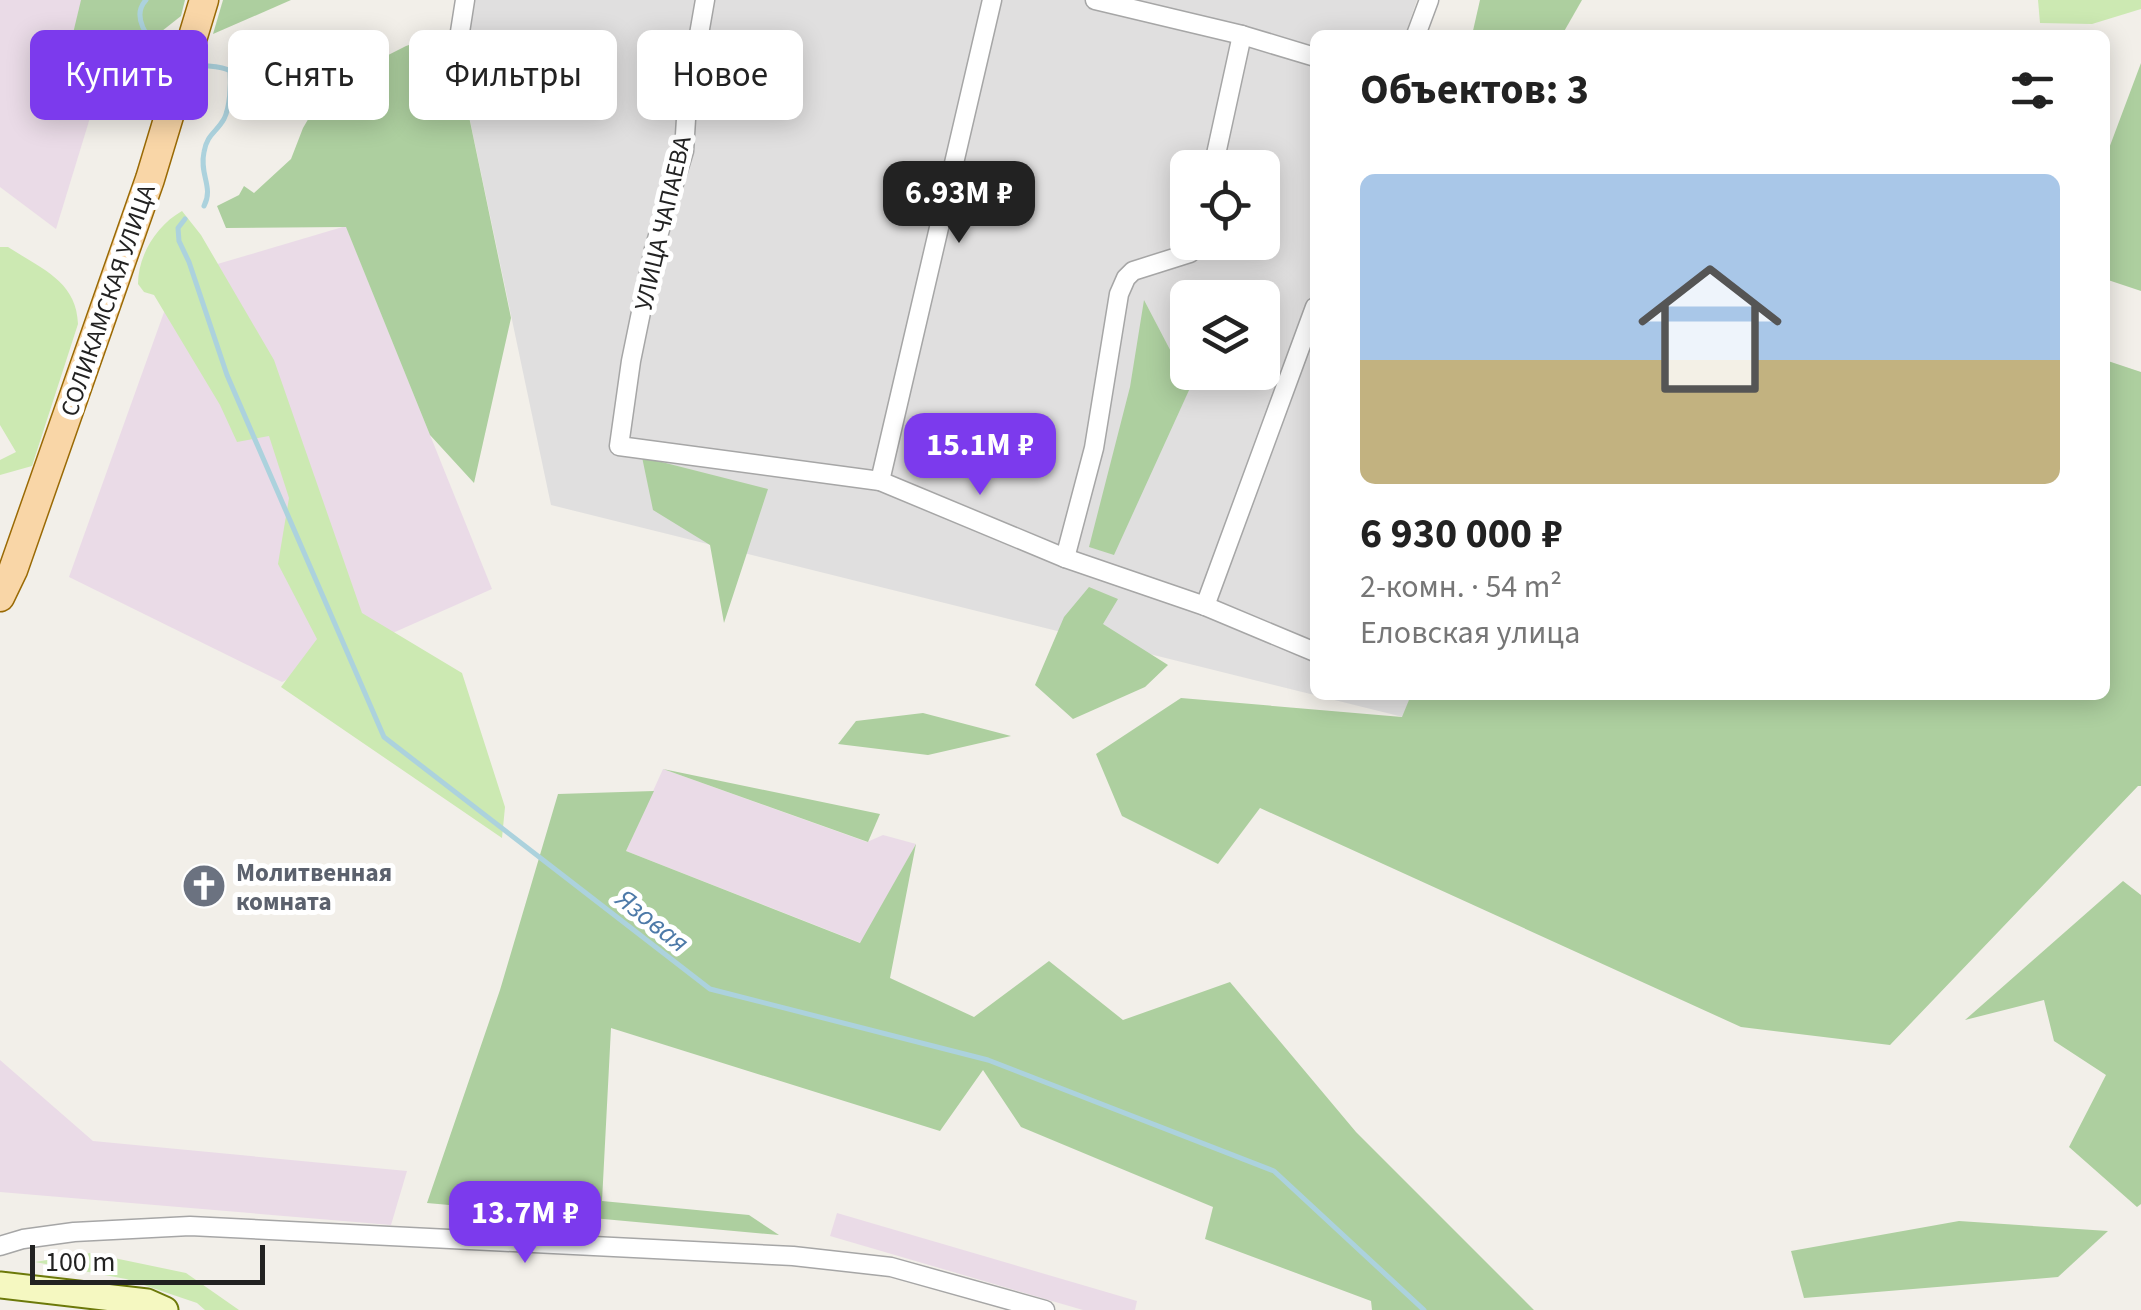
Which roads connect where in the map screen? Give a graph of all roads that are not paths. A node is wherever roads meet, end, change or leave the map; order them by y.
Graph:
1 (464, 0) edge
2 (705, 0) edge
3 (992, 0) edge
4 (1095, 0) edge
5 (1429, 0) edge
6 (203, 3) edge
7 (1172, 8) edge
8 (460, 30) edge
9 (1418, 30) edge
10 (1242, 35) junction
11 (1310, 55) edge
12 (1216, 150) edge
13 (1170, 259) edge
14 (1310, 321) edge
15 (880, 481) junction
16 (1065, 558) junction
17 (0, 597) edge
18 (1206, 606) junction
19 (1310, 650) edge
20 (0, 1246) edge
21 (0, 1285) edge
22 (166, 1310) edge
23 (1044, 1310) edge

1 - 8 street
2 - 15 street, УЛИЦА ЧАПАЕВА
3 - 15 street
4 - 7 street
5 - 9 street
6 - 17 main road, СОЛИКАМСКАЯ УЛИЦА
7 - 10 street
10 - 11 street
10 - 12 street
13 - 16 street
14 - 18 street
15 - 16 street
16 - 18 street
18 - 19 street
20 - 23 street
21 - 22 street

